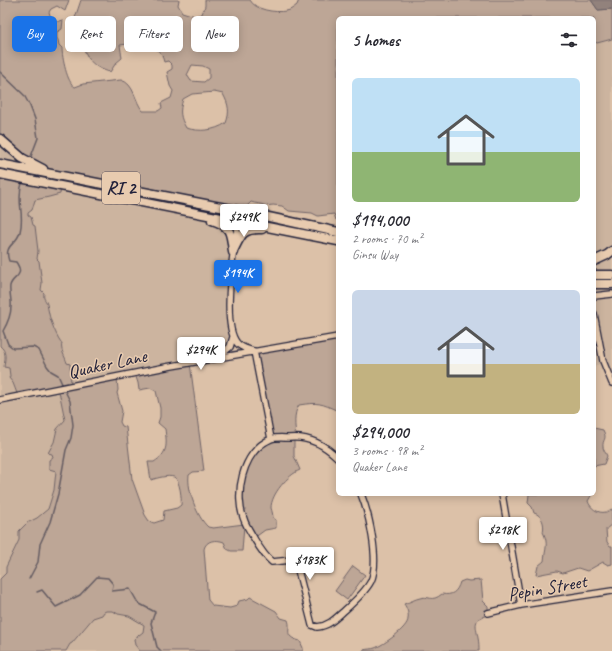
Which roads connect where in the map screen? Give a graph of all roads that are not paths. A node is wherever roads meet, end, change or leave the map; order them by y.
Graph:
1 (0, 139) edge
2 (0, 164) edge
3 (0, 174) edge
4 (67, 177) junction
5 (163, 206) junction
6 (241, 212) junction
7 (239, 221) junction
8 (288, 231) junction
9 (336, 232) edge
10 (336, 241) edge
11 (612, 251) edge
12 (233, 252) junction
13 (596, 260) edge
14 (612, 274) edge
15 (596, 275) edge
16 (596, 284) edge
17 (612, 284) edge
18 (612, 294) edge
19 (596, 296) edge
20 (596, 324) edge
21 (233, 336) junction
22 (336, 337) edge
23 (254, 351) junction
24 (212, 359) junction
25 (612, 383) edge
26 (0, 400) edge
27 (272, 439) junction
28 (336, 456) edge
29 (363, 496) edge
30 (502, 496) edge
31 (612, 591) edge
32 (521, 605) junction
33 (488, 613) dead end

1 - 4 main road
2 - 4 main road, RI 2
3 - 5 main road, RI 2
4 - 6 main road, RI 2
5 - 7 main road, RI 2
5 - 12 main road
6 - 7 street
6 - 9 main road, RI 2
7 - 8 main road, RI 2
7 - 12 street
8 - 10 main road, RI 2
8 - 12 main road
11 - 13 main road
12 - 21 street
14 - 15 main road
16 - 17 main road
18 - 19 street
20 - 25 street
21 - 23 street
21 - 24 street
22 - 23 street, Quaker Lane
23 - 24 street, Quaker Lane
23 - 27 street
24 - 26 street, Quaker Lane
27 - 28 street
27 - 29 street
30 - 32 street
31 - 32 street, Pepin Street
32 - 33 street, Pepin Street

